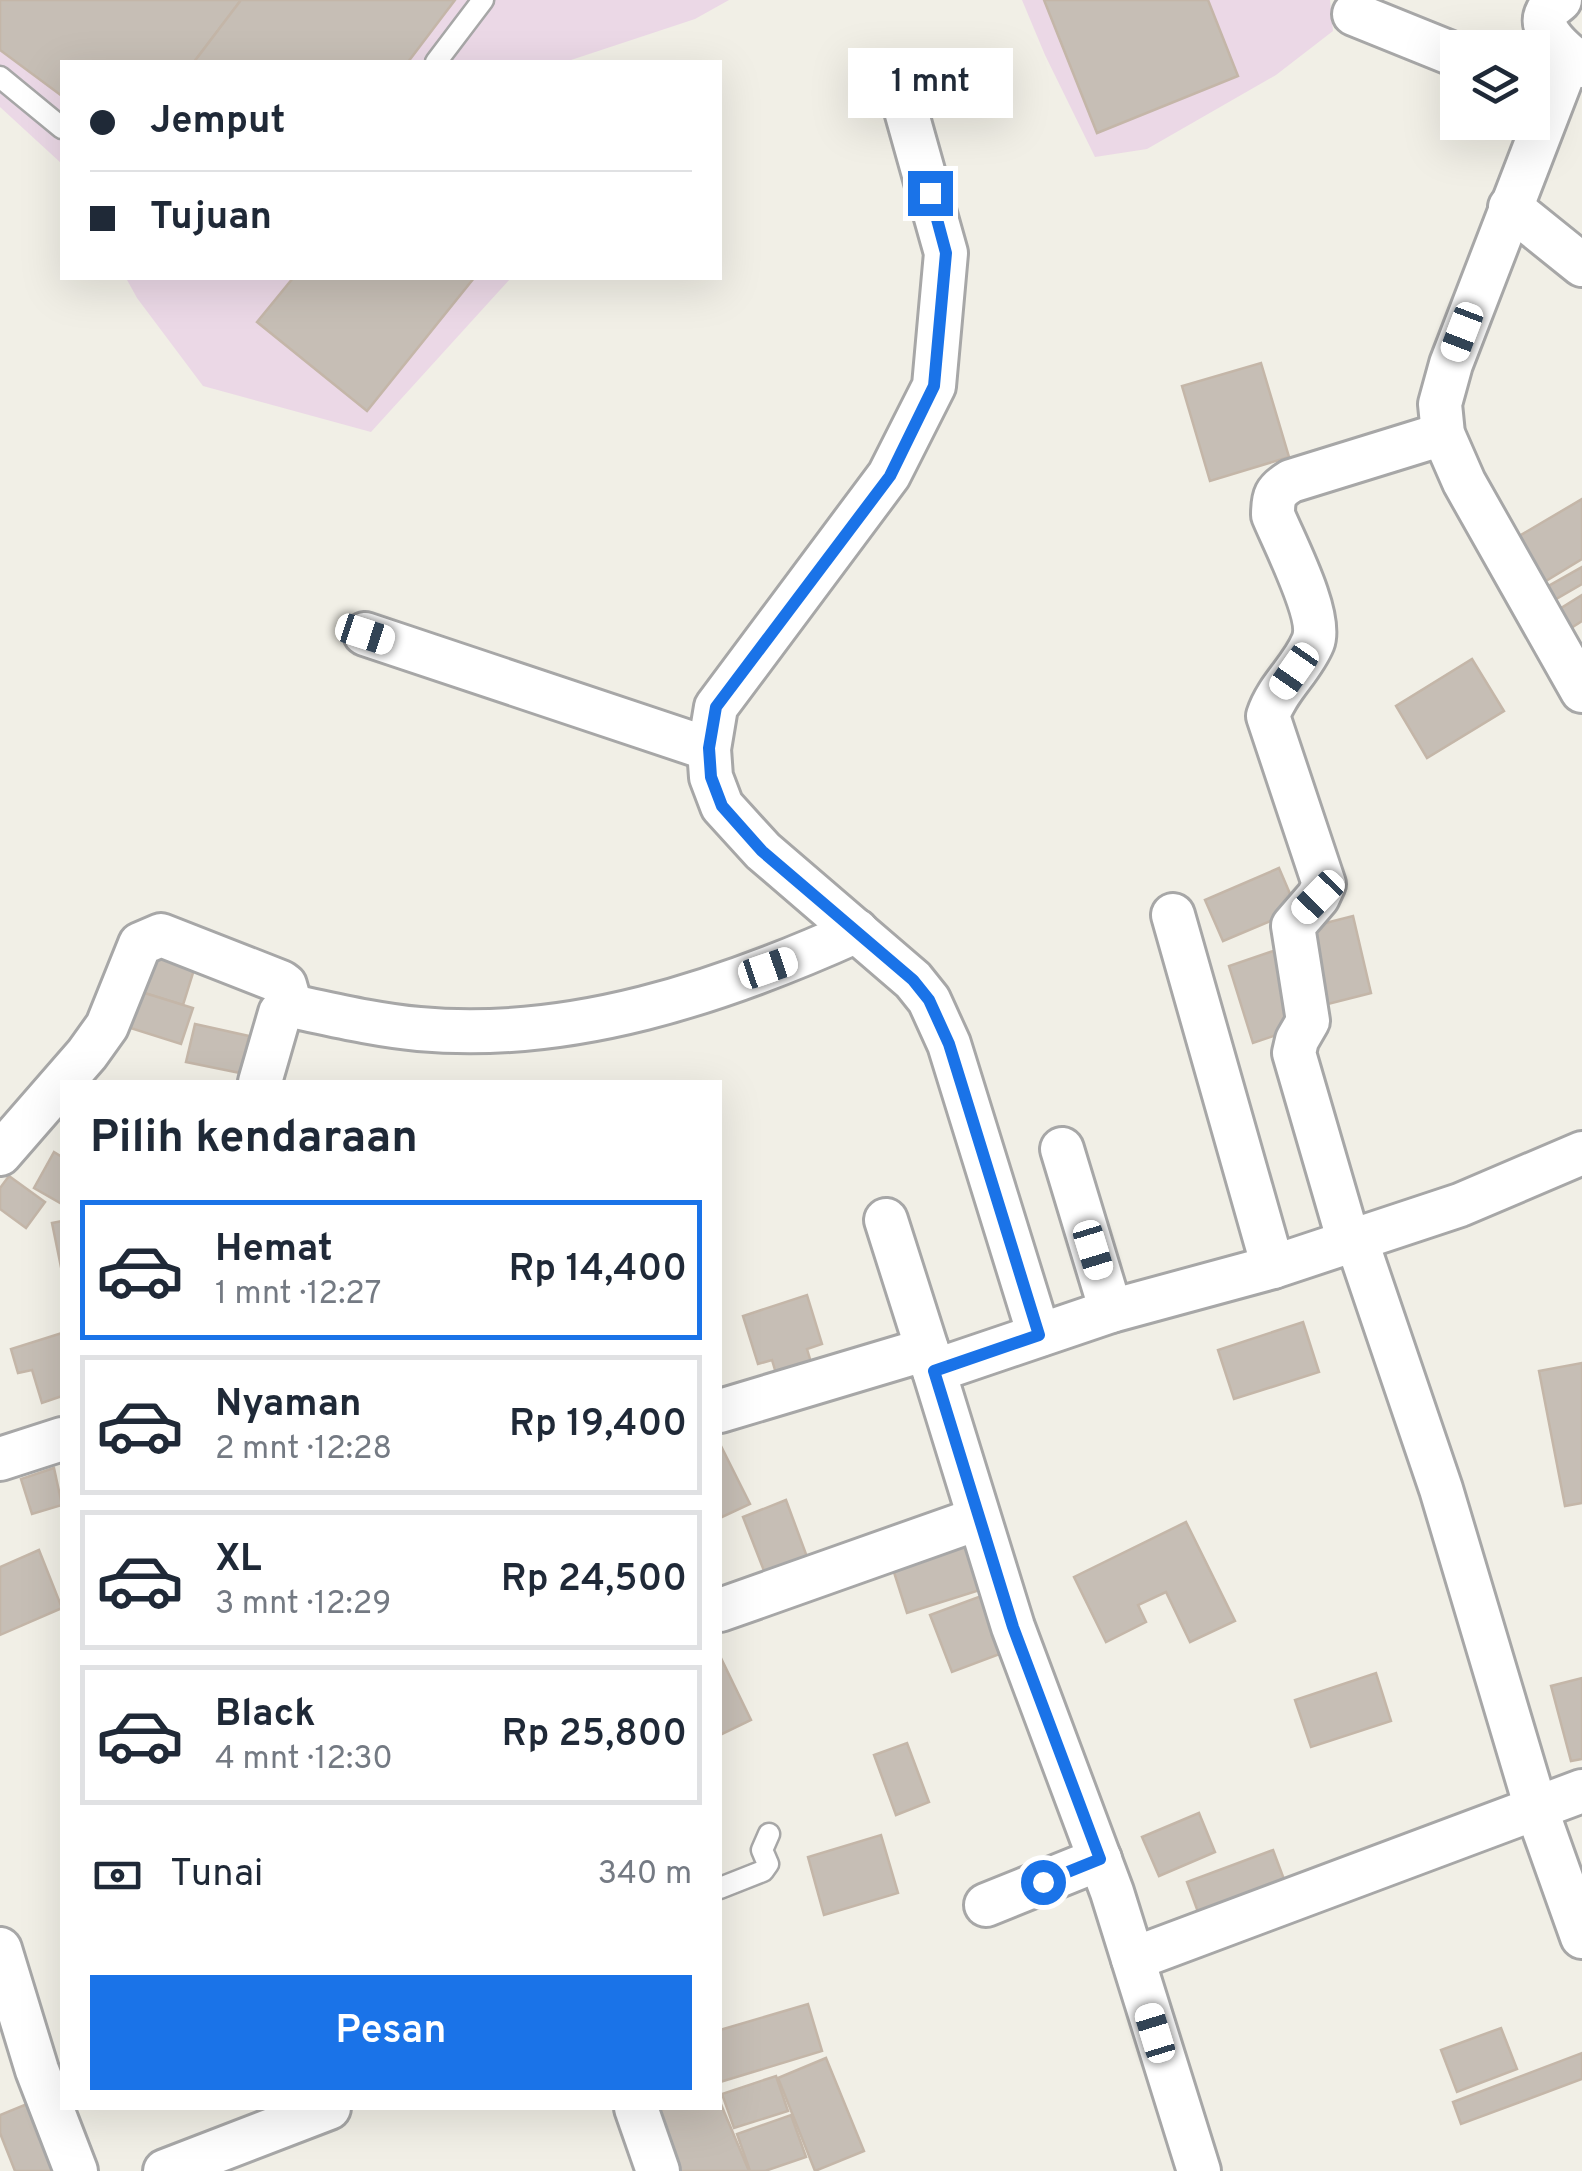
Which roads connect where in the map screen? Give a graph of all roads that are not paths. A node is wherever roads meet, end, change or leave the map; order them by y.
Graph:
1 (483, 0) edge
2 (1560, 0) edge
3 (1354, 14) dead end
4 (1440, 49) edge
5 (438, 60) edge
6 (896, 75) dead end
7 (1559, 75) edge
8 (0, 77) edge
9 (60, 126) edge
10 (1510, 207) junction
11 (1582, 265) edge
12 (1443, 434) junction
13 (365, 634) dead end
14 (1582, 691) edge
15 (709, 748) junction
16 (1174, 915) dead end
17 (857, 931) junction
18 (291, 1006) junction
19 (64, 1080) edge
20 (261, 1080) edge
21 (60, 1085) edge
22 (1062, 1149) dead end
23 (1582, 1153) edge
24 (0, 1154) edge
25 (886, 1220) dead end
26 (1353, 1241) junction
27 (1273, 1268) junction
28 (1111, 1311) junction
29 (1039, 1335) junction
30 (930, 1360) junction
31 (722, 1411) edge
32 (60, 1440) edge
33 (0, 1459) edge
34 (977, 1519) junction
35 (722, 1609) edge
36 (1582, 1791) edge
37 (1536, 1808) junction
38 (769, 1834) dead end
39 (1100, 1859) junction
40 (722, 1887) edge
41 (986, 1904) dead end
42 (1582, 1937) edge
43 (0, 1949) edge
44 (1133, 1960) junction
45 (324, 2110) edge
46 (637, 2110) edge
47 (76, 2171) edge
48 (164, 2171) edge
49 (658, 2171) edge
50 (1199, 2171) edge

1 - 5 lane
2 - 7 street
3 - 4 street
6 - 15 street
7 - 10 street
8 - 9 lane
10 - 11 street
10 - 12 street
12 - 14 street
12 - 26 street
13 - 15 street
15 - 17 street
16 - 27 street
17 - 18 street
17 - 29 street
18 - 19 street
18 - 20 street
21 - 24 street
22 - 28 street
23 - 26 street
25 - 30 street
26 - 27 street
26 - 37 street
27 - 28 street
28 - 29 street
29 - 30 street
30 - 31 street
30 - 34 street
32 - 33 street
34 - 35 street
34 - 39 street
36 - 37 street
37 - 42 street
37 - 44 street
38 - 40 lane
39 - 41 street
39 - 44 street
43 - 47 street
44 - 50 street
45 - 48 street
46 - 49 street

